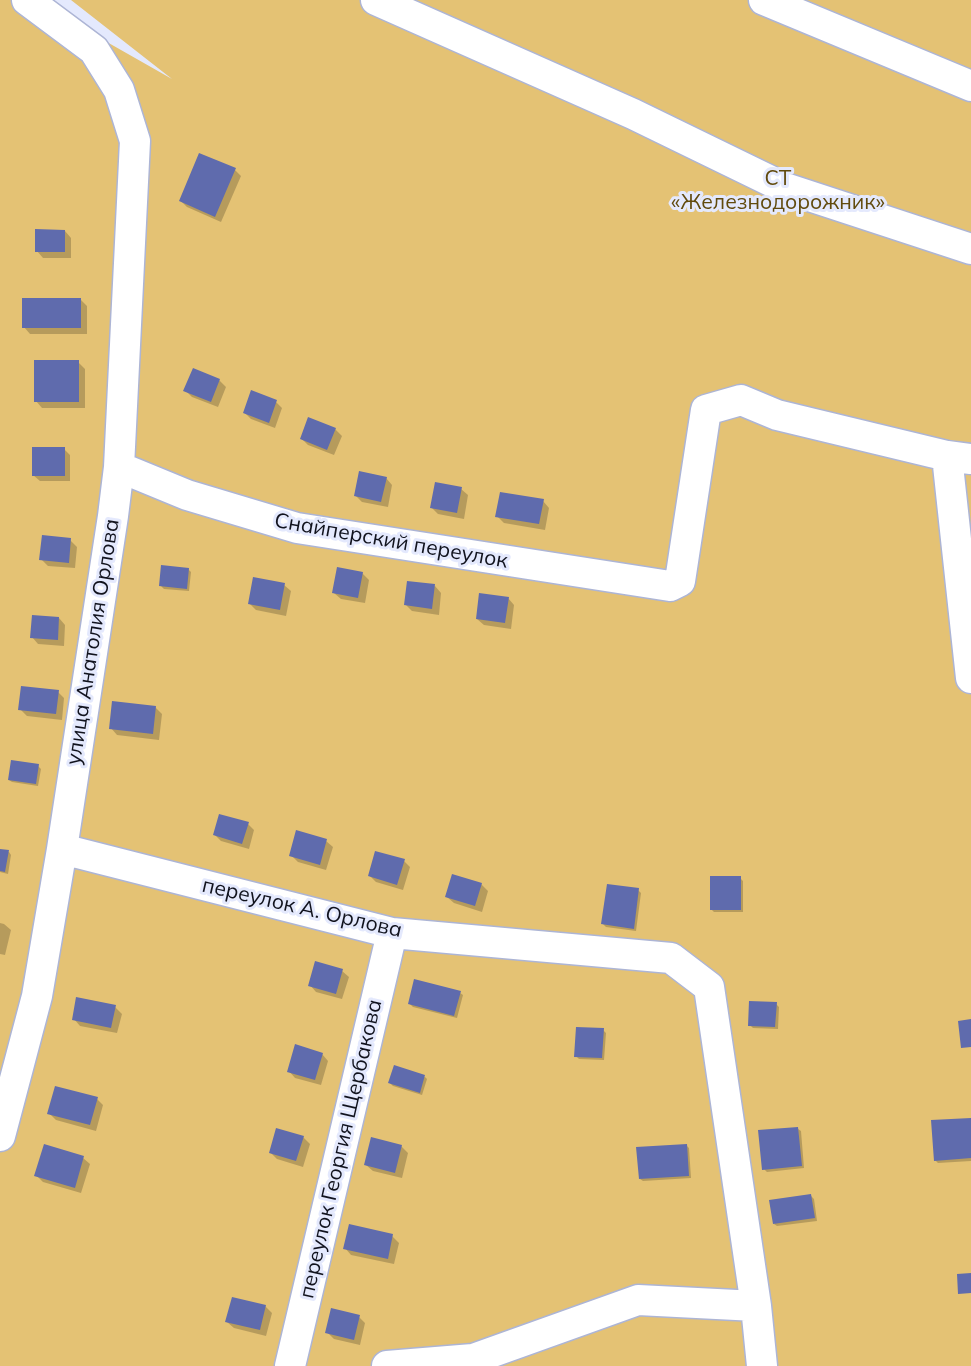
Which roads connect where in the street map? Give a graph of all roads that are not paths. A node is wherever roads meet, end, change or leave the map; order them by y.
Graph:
1 (27, 0) edge
2 (376, 0) edge
3 (764, 0) edge
4 (971, 86) edge
5 (971, 249) edge
6 (959, 457) edge
7 (119, 467) junction
8 (971, 678) edge
9 (62, 849) junction
10 (392, 933) junction
11 (0, 1136) edge
12 (756, 1306) junction
13 (290, 1366) edge
14 (387, 1366) edge
15 (762, 1366) edge

1 - 7 street, улица Анатолия Орлова
2 - 5 street
3 - 4 street
6 - 7 street, Снайперский переулок
6 - 8 street
7 - 9 street, улица Анатолия Орлова
9 - 10 street, переулок А. Орлова
9 - 11 street, улица Анатолия Орлова
10 - 12 street, переулок А. Орлова
10 - 13 street, переулок Георгия Щербакова
12 - 14 street
12 - 15 street

